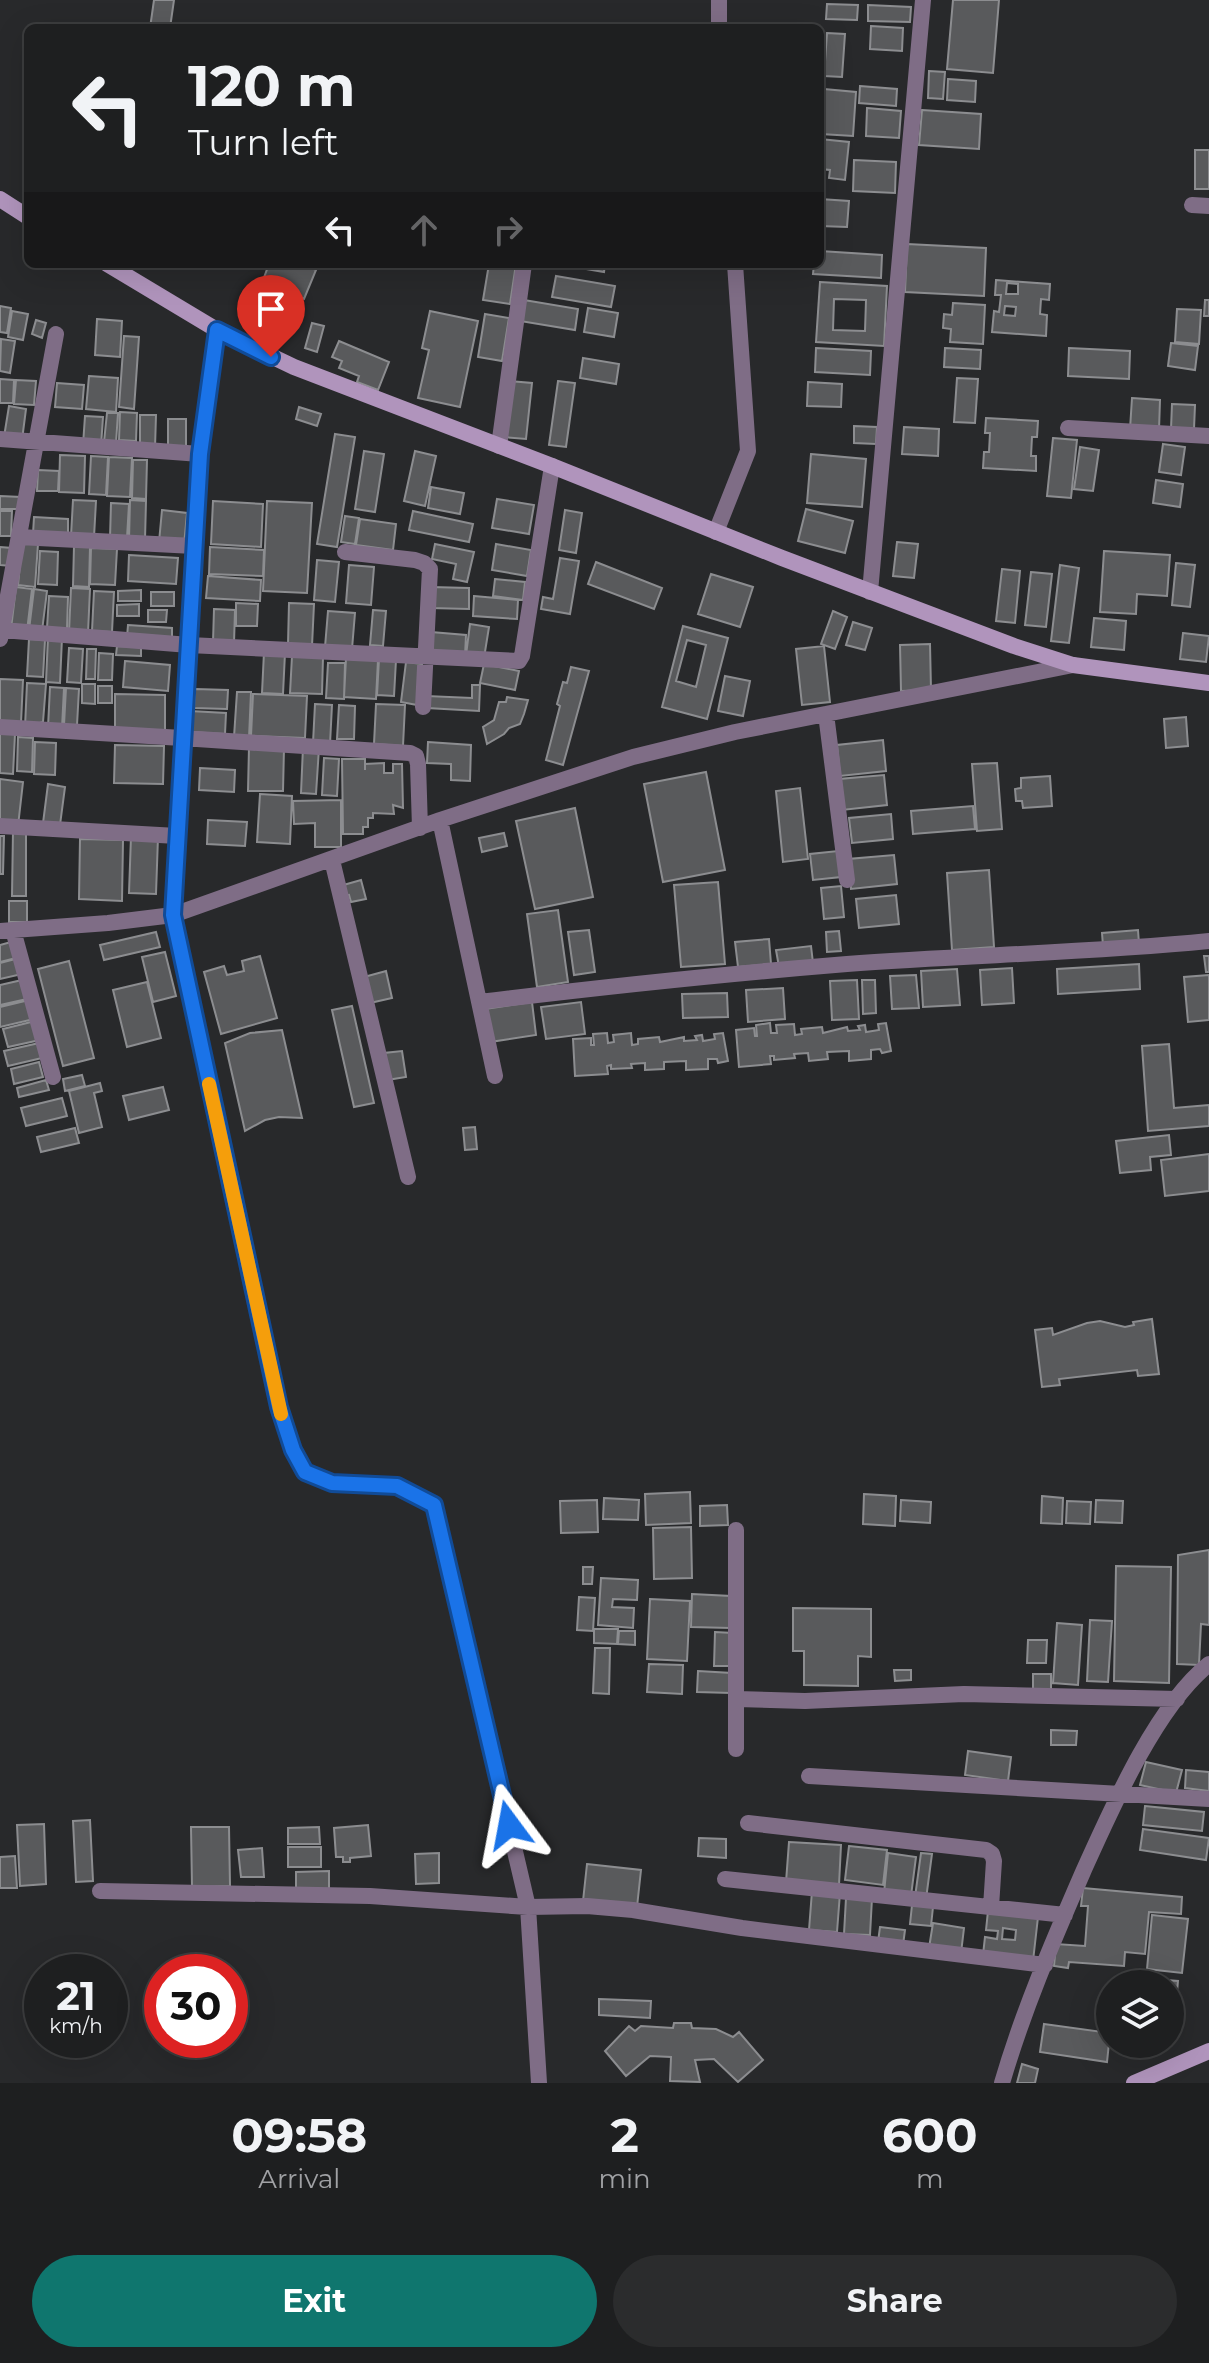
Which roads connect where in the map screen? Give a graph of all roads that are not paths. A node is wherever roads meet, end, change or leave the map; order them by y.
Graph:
1 (719, 0) edge
2 (923, 0) edge
3 (719, 24) edge
4 (0, 199) edge
5 (24, 214) edge
6 (114, 268) edge
7 (523, 268) edge
8 (735, 268) edge
9 (217, 330) junction
10 (56, 334) dead end
11 (1068, 428) dead end
12 (1209, 436) edge
13 (0, 439) edge
14 (36, 442) junction
15 (499, 446) junction
16 (200, 454) junction
17 (552, 466) junction
18 (716, 532) junction
19 (19, 537) junction
20 (194, 546) junction
21 (345, 552) dead end
22 (870, 592) junction
23 (1, 635) edge
24 (189, 645) junction
25 (426, 657) junction
26 (1073, 665) junction
27 (1209, 683) edge
28 (423, 707) dead end
29 (826, 714) junction
30 (0, 727) edge
31 (182, 738) junction
32 (440, 820) junction
33 (0, 826) edge
34 (420, 828) junction
35 (177, 836) junction
36 (332, 860) junction
37 (847, 880) dead end
38 (173, 915) junction
39 (6, 931) edge
40 (1209, 941) edge
41 (479, 1002) junction
42 (495, 1076) dead end
43 (53, 1077) dead end
44 (408, 1177) dead end
45 (736, 1530) dead end
46 (1209, 1664) edge
47 (737, 1699) junction
48 (1177, 1699) junction
49 (736, 1749) dead end
50 (809, 1776) dead end
51 (1120, 1793) junction
52 (1209, 1799) edge
53 (748, 1823) dead end
54 (725, 1879) dead end
55 (100, 1891) dead end
56 (528, 1907) junction
57 (991, 1907) junction
58 (1065, 1915) junction
59 (1045, 1965) junction
60 (1209, 2051) edge
61 (539, 2083) edge
62 (1002, 2083) edge
63 (1134, 2083) edge

1 - 3 street
2 - 22 street
4 - 5 main road
6 - 9 main road
7 - 15 street
8 - 18 street
9 - 15 main road
9 - 16 street
10 - 14 street
11 - 12 street
13 - 14 street
14 - 16 street
14 - 19 street
15 - 17 main road
16 - 20 street
17 - 18 main road
17 - 25 street
18 - 22 main road
19 - 20 street
19 - 23 street
20 - 24 street
21 - 25 street
22 - 26 main road
23 - 24 street
24 - 25 street
24 - 31 street
25 - 28 street
26 - 27 main road
26 - 29 street
29 - 32 street
29 - 37 street
30 - 31 street
31 - 34 street
31 - 35 street
32 - 34 street
32 - 41 street
33 - 35 street
34 - 36 street
35 - 38 street
36 - 38 street
36 - 44 street
38 - 39 street
38 - 56 street
39 - 43 street
40 - 41 street
41 - 42 street
45 - 47 street
46 - 48 street
47 - 48 street
47 - 49 street
48 - 51 street
50 - 51 street
51 - 52 street
51 - 58 street
53 - 57 street
54 - 57 street
55 - 56 street
56 - 59 street
56 - 61 street
57 - 58 street
58 - 59 street
59 - 62 street
60 - 63 main road

